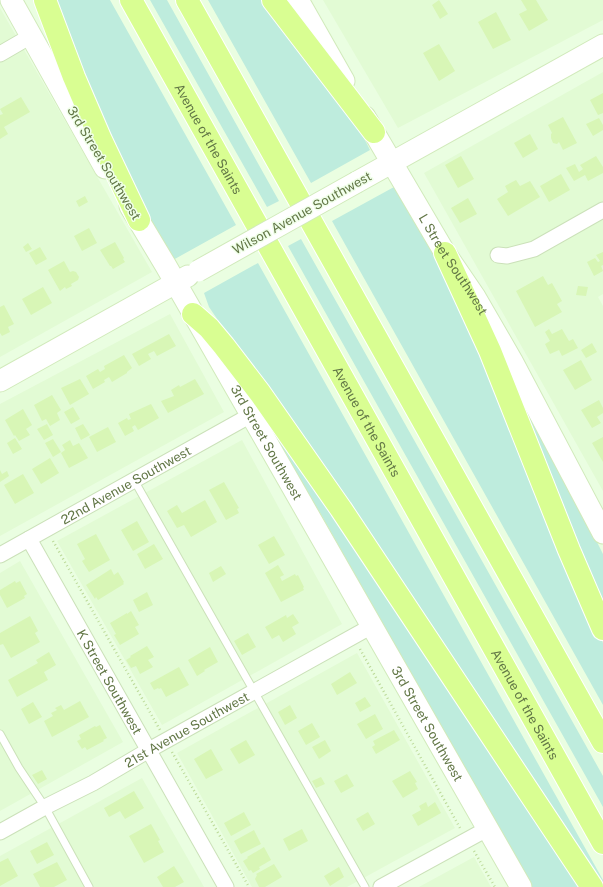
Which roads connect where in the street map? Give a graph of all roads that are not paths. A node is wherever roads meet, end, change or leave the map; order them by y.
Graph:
1 (11, 0) edge
2 (44, 0) edge
3 (130, 0) edge
4 (187, 0) edge
5 (273, 0) edge
6 (298, 0) edge
7 (32, 36) junction
8 (603, 45) edge
9 (0, 54) edge
10 (374, 132) junction
11 (392, 162) junction
12 (603, 210) edge
13 (139, 220) junction
14 (445, 253) junction
15 (498, 255) dead end
16 (176, 283) junction
17 (193, 314) junction
18 (0, 381) edge
19 (251, 415) junction
20 (134, 480) junction
21 (603, 533) edge
22 (29, 539) junction
23 (0, 556) edge
24 (372, 626) junction
25 (603, 629) edge
26 (254, 693) junction
27 (0, 734) edge
28 (603, 742) edge
29 (149, 750) junction
30 (45, 807) junction
31 (488, 829) junction
32 (0, 832) edge
33 (603, 843) edge
34 (89, 887) edge
35 (226, 887) edge
36 (365, 887) edge
37 (381, 887) edge
38 (521, 887) edge
39 (592, 887) edge

1 - 7 street, 3rd Street Southwest
2 - 13 highway
3 - 33 highway, Avenue of the Saints
4 - 28 highway
5 - 10 highway
6 - 10 street, L Street Southwest
7 - 9 street
7 - 13 street, 3rd Street Southwest
8 - 11 street, Wilson Avenue Southwest
10 - 11 street, L Street Southwest
11 - 14 street, L Street Southwest
11 - 16 street, Wilson Avenue Southwest, bridge
12 - 15 street
13 - 16 street, 3rd Street Southwest
14 - 21 street, L Street Southwest
14 - 25 highway
16 - 17 street, 3rd Street Southwest
16 - 18 street, Wilson Avenue Southwest
17 - 19 street, 3rd Street Southwest
17 - 39 highway
19 - 20 street, 22nd Avenue Southwest
19 - 24 street, 3rd Street Southwest
20 - 22 street, 22nd Avenue Southwest
20 - 26 lane
22 - 23 street, 22nd Avenue Southwest
22 - 29 street, K Street Southwest
24 - 26 street, 21st Avenue Southwest
24 - 31 street, 3rd Street Southwest
26 - 29 street, 21st Avenue Southwest
26 - 36 lane
27 - 30 lane
29 - 30 street, 21st Avenue Southwest
29 - 35 street, K Street Southwest
30 - 32 street, 21st Avenue Southwest
30 - 34 lane
31 - 37 street
31 - 38 street, 3rd Street Southwest

